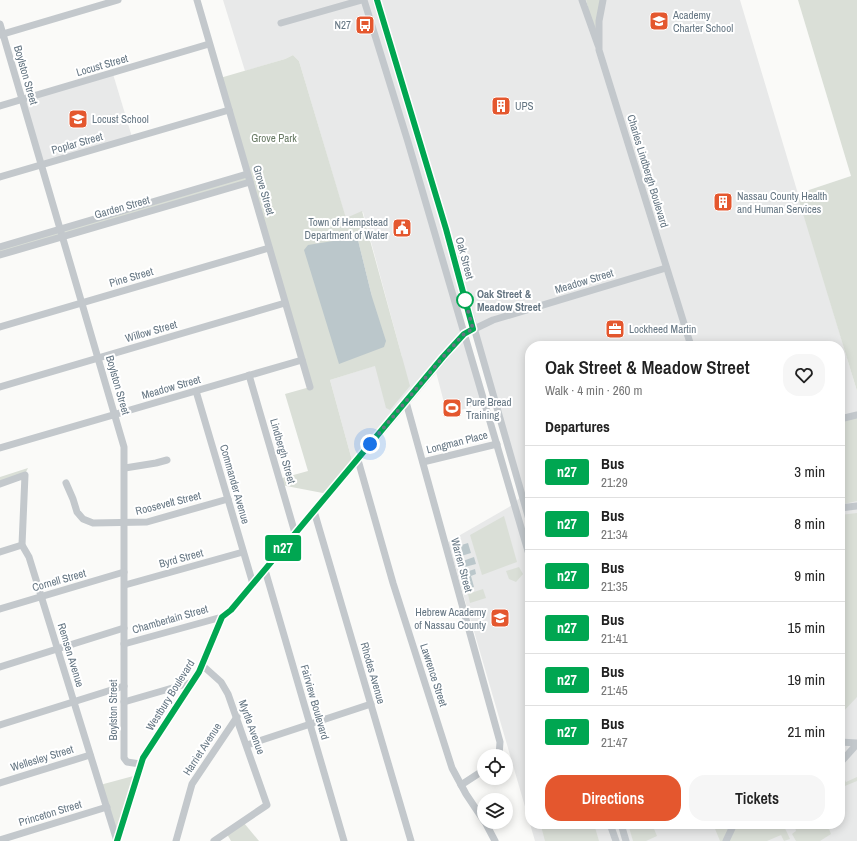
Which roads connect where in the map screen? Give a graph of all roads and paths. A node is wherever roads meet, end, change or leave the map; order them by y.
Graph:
1 (118, 0) edge
2 (196, 0) edge
3 (363, 0) edge
4 (376, 0) edge
5 (582, 0) edge
6 (603, 0) edge
7 (0, 24) edge
8 (281, 24) dead end
9 (1, 34) edge
10 (210, 44) junction
11 (600, 50) junction
12 (22, 99) junction
13 (0, 106) edge
14 (229, 110) junction
15 (417, 136) junction
16 (407, 139) junction
17 (41, 165) junction
18 (247, 174) junction
19 (0, 177) edge
20 (250, 182) junction
21 (121, 215) junction
22 (446, 229) junction
23 (61, 233) junction
24 (434, 233) junction
25 (0, 247) edge
26 (269, 248) junction
27 (0, 255) edge
28 (666, 268) junction
29 (82, 303) junction
30 (285, 303) junction
31 (0, 327) edge
32 (473, 329) junction
33 (464, 334) junction
34 (689, 341) edge
35 (451, 349) junction
36 (469, 352) junction
37 (98, 358) junction
38 (302, 360) junction
39 (249, 375) junction
40 (0, 387) edge
41 (310, 387) dead end
42 (196, 391) junction
43 (406, 402) junction
44 (115, 414) junction
45 (857, 415) edge
46 (845, 418) edge
47 (497, 444) junction
48 (0, 448) edge
49 (167, 460) dead end
50 (358, 460) junction
51 (423, 462) junction
52 (125, 468) junction
53 (66, 483) dead end
54 (0, 484) edge
55 (228, 499) junction
56 (525, 505) edge
57 (857, 506) edge
58 (845, 507) edge
59 (314, 511) junction
60 (125, 524) junction
61 (295, 533) junction
62 (525, 541) edge
63 (22, 545) junction
64 (0, 552) edge
65 (243, 552) junction
66 (264, 570) junction
67 (124, 572) junction
68 (253, 584) junction
69 (125, 585) junction
70 (41, 596) junction
71 (0, 609) edge
72 (222, 617) junction
73 (124, 628) junction
74 (124, 644) junction
75 (58, 649) junction
76 (202, 665) junction
77 (0, 667) edge
78 (192, 682) junction
79 (124, 686) junction
80 (74, 702) junction
81 (124, 702) junction
82 (371, 704) junction
83 (237, 717) junction
84 (310, 723) junction
85 (0, 725) edge
86 (845, 742) edge
87 (857, 743) edge
88 (246, 745) junction
89 (500, 749) edge
90 (90, 755) junction
91 (845, 757) edge
92 (140, 764) junction
93 (477, 775) edge
94 (0, 783) edge
95 (461, 785) junction
96 (107, 807) junction
97 (477, 810) edge
98 (488, 829) edge
99 (612, 829) edge
100 (622, 829) edge
101 (732, 829) edge
102 (0, 840) edge
103 (117, 841) edge
104 (176, 841) edge
105 (214, 841) edge
106 (344, 841) edge
107 (411, 841) edge
108 (495, 841) edge
109 (616, 841) edge
110 (626, 841) edge
111 (726, 841) edge

1 - 9 street
2 - 10 street, Grove Street
3 - 8 street
3 - 16 street, Oak Street
4 - 15 street, Oak Street
5 - 11 street
6 - 11 street, Charles Lindbergh Boulevard
7 - 9 street, Boylston Street
9 - 12 street, Boylston Street
10 - 12 street, Locust Street
10 - 14 street, Grove Street
11 - 28 street, Charles Lindbergh Boulevard
12 - 13 street, Locust Street
12 - 17 street, Boylston Street
14 - 17 street, Poplar Street
14 - 18 street, Grove Street
15 - 16 street
15 - 22 street, Oak Street
16 - 24 street, Oak Street
17 - 19 street, Poplar Street
17 - 23 street, Boylston Street
18 - 20 street, Grove Street
18 - 21 street, Garden Street
20 - 21 street, Garden Street
20 - 26 street, Grove Street
21 - 23 street, Garden Street
22 - 24 street
22 - 32 street, Oak Street
23 - 25 street, Garden Street
23 - 27 street, Garden Street
23 - 29 street, Boylston Street
24 - 33 street, Oak Street
26 - 29 street, Pine Street
26 - 30 street, Grove Street
28 - 32 street, Meadow Street
28 - 34 street, Charles Lindbergh Boulevard
29 - 31 street, Pine Street
29 - 37 street, Boylston Street
30 - 37 street, Willow Street
30 - 38 street, Grove Street
32 - 33 street, Meadow Street
32 - 56 street, Oak Street
33 - 35 street, Westbury Boulevard
33 - 36 street, Oak Street
35 - 36 street
35 - 43 street, Westbury Boulevard
36 - 47 street, Oak Street
37 - 40 street, Willow Street
37 - 44 street, Boylston Street
38 - 39 street, Meadow Street
38 - 41 street, Grove Street
39 - 42 street, Meadow Street
39 - 61 street, Lindbergh Street
42 - 44 street, Meadow Street
42 - 55 street, Commander Avenue
43 - 50 street, Westbury Boulevard
43 - 51 street, Warren Street
44 - 48 street, Meadow Street
44 - 52 street, Boylston Street
45 - 46 street
47 - 51 street, Longman Place
47 - 62 street, Oak Street
49 - 52 street
50 - 59 street, Westbury Boulevard
50 - 95 street, Lawrence Street
51 - 89 street, Warren Street
52 - 60 street, Boylston Street
53 - 60 street, Roosevelt Street
54 - 63 street, Remsen Avenue
55 - 60 street, Roosevelt Street
55 - 65 street, Commander Avenue
57 - 58 street
59 - 61 street, Westbury Boulevard
59 - 82 street, Rhodes Avenue
60 - 67 street, Boylston Street
61 - 66 street, Westbury Boulevard
63 - 64 street
63 - 70 street, Remsen Avenue
65 - 68 street, Commander Avenue
65 - 69 street, Byrd Street
66 - 68 street, Westbury Boulevard
66 - 84 street, Fairview Boulevard
67 - 69 street, Boylston Street
67 - 70 street, Cornell Street
68 - 72 street, Westbury Boulevard
69 - 73 street, Boylston Street
70 - 71 street, Cornell Street
70 - 75 street, Remsen Avenue
72 - 74 street, Chamberlain Street
72 - 76 street, Westbury Boulevard
73 - 74 street, Boylston Street
73 - 75 street
74 - 79 street, Boylston Street
75 - 77 street
75 - 80 street, Remsen Avenue
76 - 78 street, Westbury Boulevard
76 - 83 street, Myrtle Avenue
78 - 81 street
78 - 92 street, Westbury Boulevard
79 - 80 street
79 - 81 street, Boylston Street
80 - 85 street
80 - 90 street, Remsen Avenue
81 - 92 street, Boylston Street
82 - 84 street
82 - 107 street, Rhodes Avenue
83 - 88 street, Myrtle Avenue
83 - 104 street, Harriet Avenue
84 - 88 street
84 - 106 street, Fairview Boulevard
86 - 87 street
87 - 91 street
88 - 105 street, Myrtle Avenue
90 - 94 street, Wellesley Street
90 - 96 street, Remsen Avenue
92 - 103 street, Westbury Boulevard
93 - 95 street
95 - 97 street, Lawrence Street
96 - 102 street, Princeton Street
96 - 103 street, Remsen Avenue
98 - 108 street, Lawrence Street
99 - 109 street
100 - 110 street
101 - 111 street

